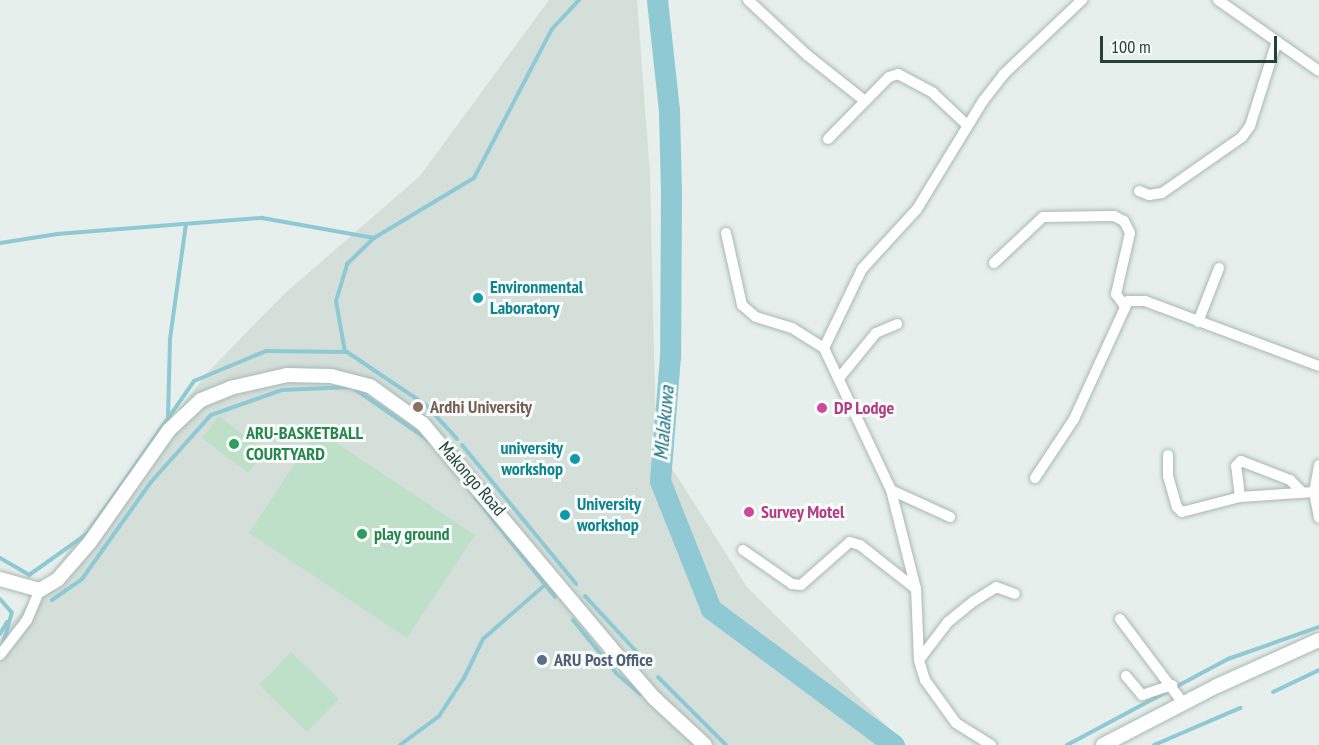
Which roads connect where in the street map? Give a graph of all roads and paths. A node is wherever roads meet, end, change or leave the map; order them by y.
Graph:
1 (748, 0) edge
2 (1082, 0) edge
3 (1218, 0) edge
4 (1276, 44) junction
5 (1319, 71) edge
6 (866, 101) junction
7 (968, 125) junction
8 (828, 139) dead end
9 (1139, 191) dead end
10 (726, 233) dead end
11 (994, 263) dead end
12 (1219, 268) dead end
13 (1124, 305) junction
14 (1198, 321) junction
15 (897, 324) dead end
16 (824, 348) junction
17 (1319, 366) edge
18 (840, 377) junction
19 (1168, 454) dead end
20 (1319, 465) edge
21 (1035, 478) dead end
22 (891, 490) junction
23 (1308, 492) junction
24 (1240, 497) junction
25 (950, 517) dead end
26 (1319, 518) edge
27 (743, 550) dead end
28 (0, 579) edge
29 (916, 589) junction
30 (40, 590) junction
31 (1015, 594) dead end
32 (1120, 619) dead end
33 (1319, 640) edge
34 (0, 655) edge
35 (919, 660) junction
36 (1126, 676) dead end
37 (1172, 685) junction
38 (1183, 703) junction
39 (705, 745) edge
40 (991, 745) edge
41 (1103, 745) edge

1 - 6 street
2 - 7 street
3 - 4 street
4 - 5 street
4 - 9 street
6 - 7 street
6 - 8 street
7 - 16 street
10 - 16 street
11 - 13 street
12 - 14 street
13 - 14 street
13 - 21 street
14 - 17 street
15 - 18 street
16 - 18 street
18 - 22 street
19 - 24 street
20 - 23 street
22 - 25 street
22 - 29 street
23 - 24 street
23 - 24 street
23 - 26 street
27 - 29 street
28 - 30 street
29 - 35 street
30 - 34 street
30 - 39 street, Makongo Road
31 - 35 street
32 - 37 street
33 - 38 street
35 - 40 street
36 - 37 street
37 - 38 street
38 - 41 street

